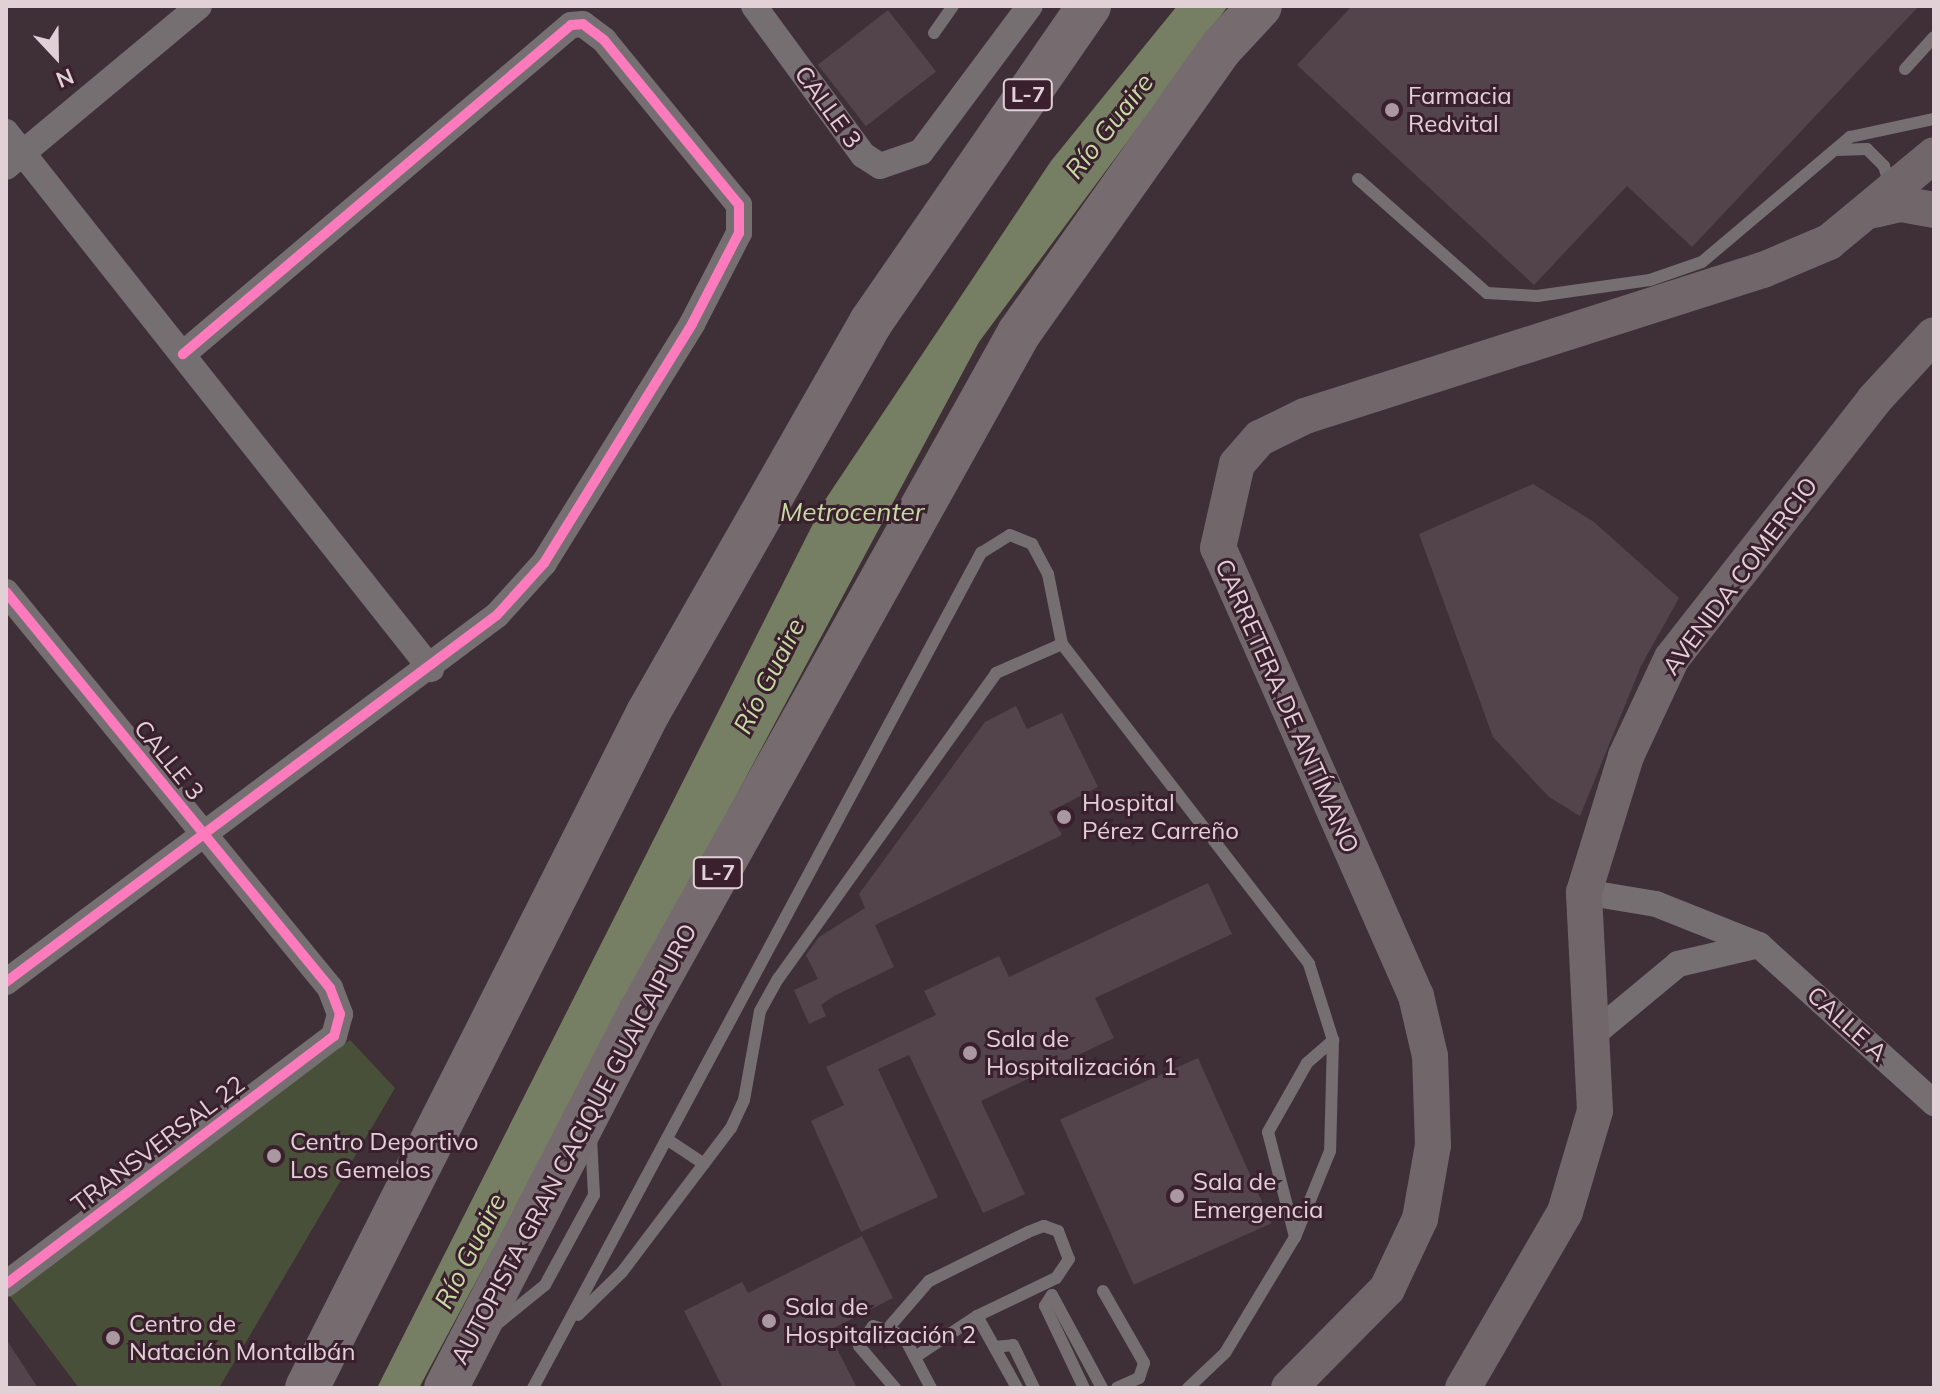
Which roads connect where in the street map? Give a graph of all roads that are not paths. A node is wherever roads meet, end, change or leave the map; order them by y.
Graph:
1 (199, 6) edge
2 (754, 6) edge
3 (953, 6) edge
4 (1030, 6) edge
5 (1089, 6) edge
6 (1260, 6) edge
7 (934, 33) dead end
8 (1934, 37) edge
9 (1905, 69) dead end
10 (1934, 119) edge
11 (6, 132) edge
12 (1934, 155) edge
13 (1817, 157) junction
14 (14, 160) edge
15 (1358, 179) dead end
16 (1883, 202) junction
17 (1934, 210) edge
18 (1934, 335) edge
19 (183, 354) junction
20 (6, 592) edge
21 (1062, 644) junction
22 (431, 669) junction
23 (204, 834) junction
24 (1584, 892) junction
25 (1759, 945) junction
26 (6, 982) edge
27 (1595, 1033) junction
28 (334, 1036) joint
29 (1333, 1040) junction
30 (1934, 1103) edge
31 (668, 1140) junction
32 (704, 1164) junction
33 (1295, 1237) junction
34 (6, 1284) edge
35 (1103, 1291) dead end
36 (977, 1316) junction
37 (573, 1319) junction
38 (890, 1326) junction
39 (995, 1347) junction
40 (918, 1355) junction
41 (307, 1388) edge
42 (446, 1388) edge
43 (533, 1388) edge
44 (895, 1388) edge
45 (931, 1388) edge
46 (1017, 1388) edge
47 (1034, 1388) edge
48 (1084, 1388) edge
49 (1102, 1388) edge
50 (1117, 1388) edge
51 (1188, 1388) edge
52 (1289, 1388) edge
53 (1463, 1388) edge

1 - 14 street
2 - 4 street, CALLE 3
3 - 7 lane
5 - 41 highway, L-7
6 - 42 highway, AUTOPISTA GRAN CACIQUE GUAICAIPURO / L-7
8 - 9 lane
10 - 13 lane
11 - 14 street
12 - 16 main road, CARRETERA DE ANTÍMANO
13 - 15 lane
13 - 16 lane
14 - 19 street
16 - 17 main road
16 - 52 main road, CARRETERA DE ANTÍMANO
18 - 24 main road, AVENIDA COMERCIO
19 - 22 street
19 - 22 street
20 - 23 street, CALLE 3
21 - 29 lane
21 - 31 lane
21 - 32 lane
22 - 23 street
23 - 26 street
23 - 28 street, CALLE 3
24 - 25 street
24 - 27 main road, AVENIDA COMERCIO
25 - 27 street
25 - 30 street, CALLE A
27 - 53 main road, AVENIDA COMERCIO
28 - 34 street, TRANSVERSAL 22
29 - 33 lane
29 - 33 lane
31 - 32 lane
31 - 37 lane
32 - 37 lane
33 - 51 lane
35 - 50 lane
36 - 38 lane
36 - 39 lane
36 - 40 lane
37 - 43 lane
38 - 40 lane
38 - 44 lane
39 - 46 lane
39 - 47 lane
40 - 45 lane
48 - 49 lane

